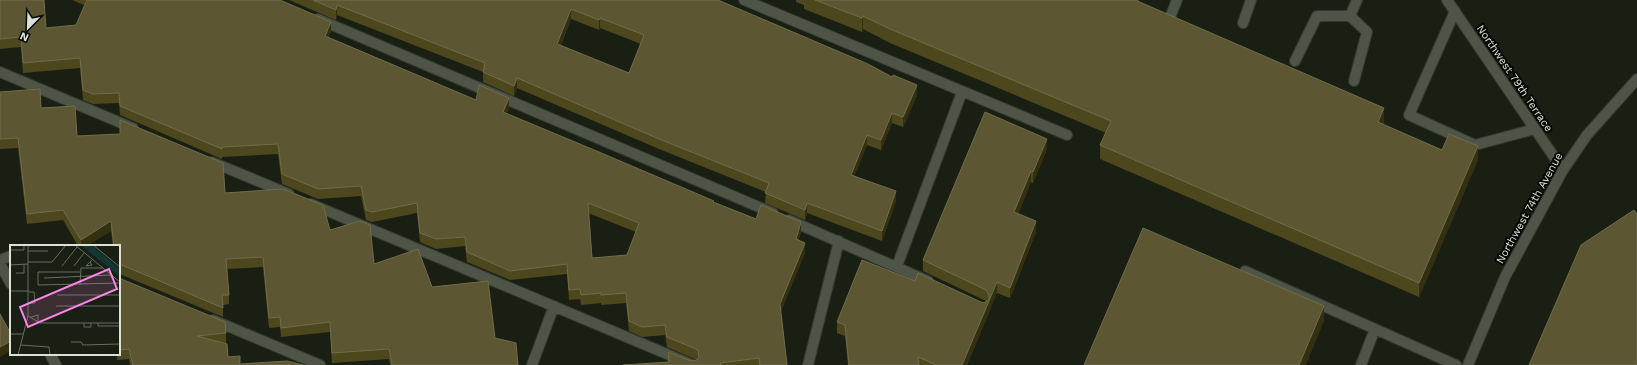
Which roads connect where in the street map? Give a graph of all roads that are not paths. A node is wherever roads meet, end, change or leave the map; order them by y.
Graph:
1 (744, 0) edge
2 (1177, 0) edge
3 (1251, 0) edge
4 (1357, 0) edge
5 (1447, 0) edge
6 (1455, 11) junction
7 (1171, 15) edge
8 (310, 16) edge
9 (1350, 16) junction
10 (1242, 23) dead end
11 (1295, 61) dead end
12 (0, 72) edge
13 (1637, 79) edge
14 (1354, 81) dead end
15 (962, 92) junction
16 (1535, 130) junction
17 (146, 134) edge
18 (1067, 135) dead end
19 (204, 158) edge
20 (1563, 170) junction
21 (839, 241) junction
22 (10, 256) edge
23 (0, 260) edge
24 (0, 264) edge
25 (897, 266) junction
26 (1245, 271) edge
27 (10, 282) edge
28 (940, 287) edge
29 (554, 306) junction
30 (205, 317) edge
31 (1375, 329) junction
32 (51, 355) edge
33 (56, 365) edge
34 (320, 365) edge
35 (532, 365) edge
36 (693, 365) edge
37 (808, 365) edge
38 (1361, 365) edge
39 (1456, 365) edge
40 (1468, 365) edge

1 - 15 street
2 - 7 street
3 - 10 street
4 - 9 street
5 - 6 street, Northwest 79th Terrace
6 - 16 street, Northwest 79th Terrace
6 - 16 street
8 - 21 street
9 - 11 street
9 - 14 street
12 - 17 street
13 - 20 street, Northwest 74th Avenue
15 - 18 street
15 - 25 street
16 - 20 street, Northwest 79th Terrace
19 - 29 street
20 - 40 street, Northwest 74th Avenue
21 - 25 street
21 - 37 street
22 - 23 street
24 - 27 street
25 - 28 street
26 - 31 street
29 - 35 street
29 - 36 street
30 - 34 street
31 - 38 street
31 - 39 street
32 - 33 street

